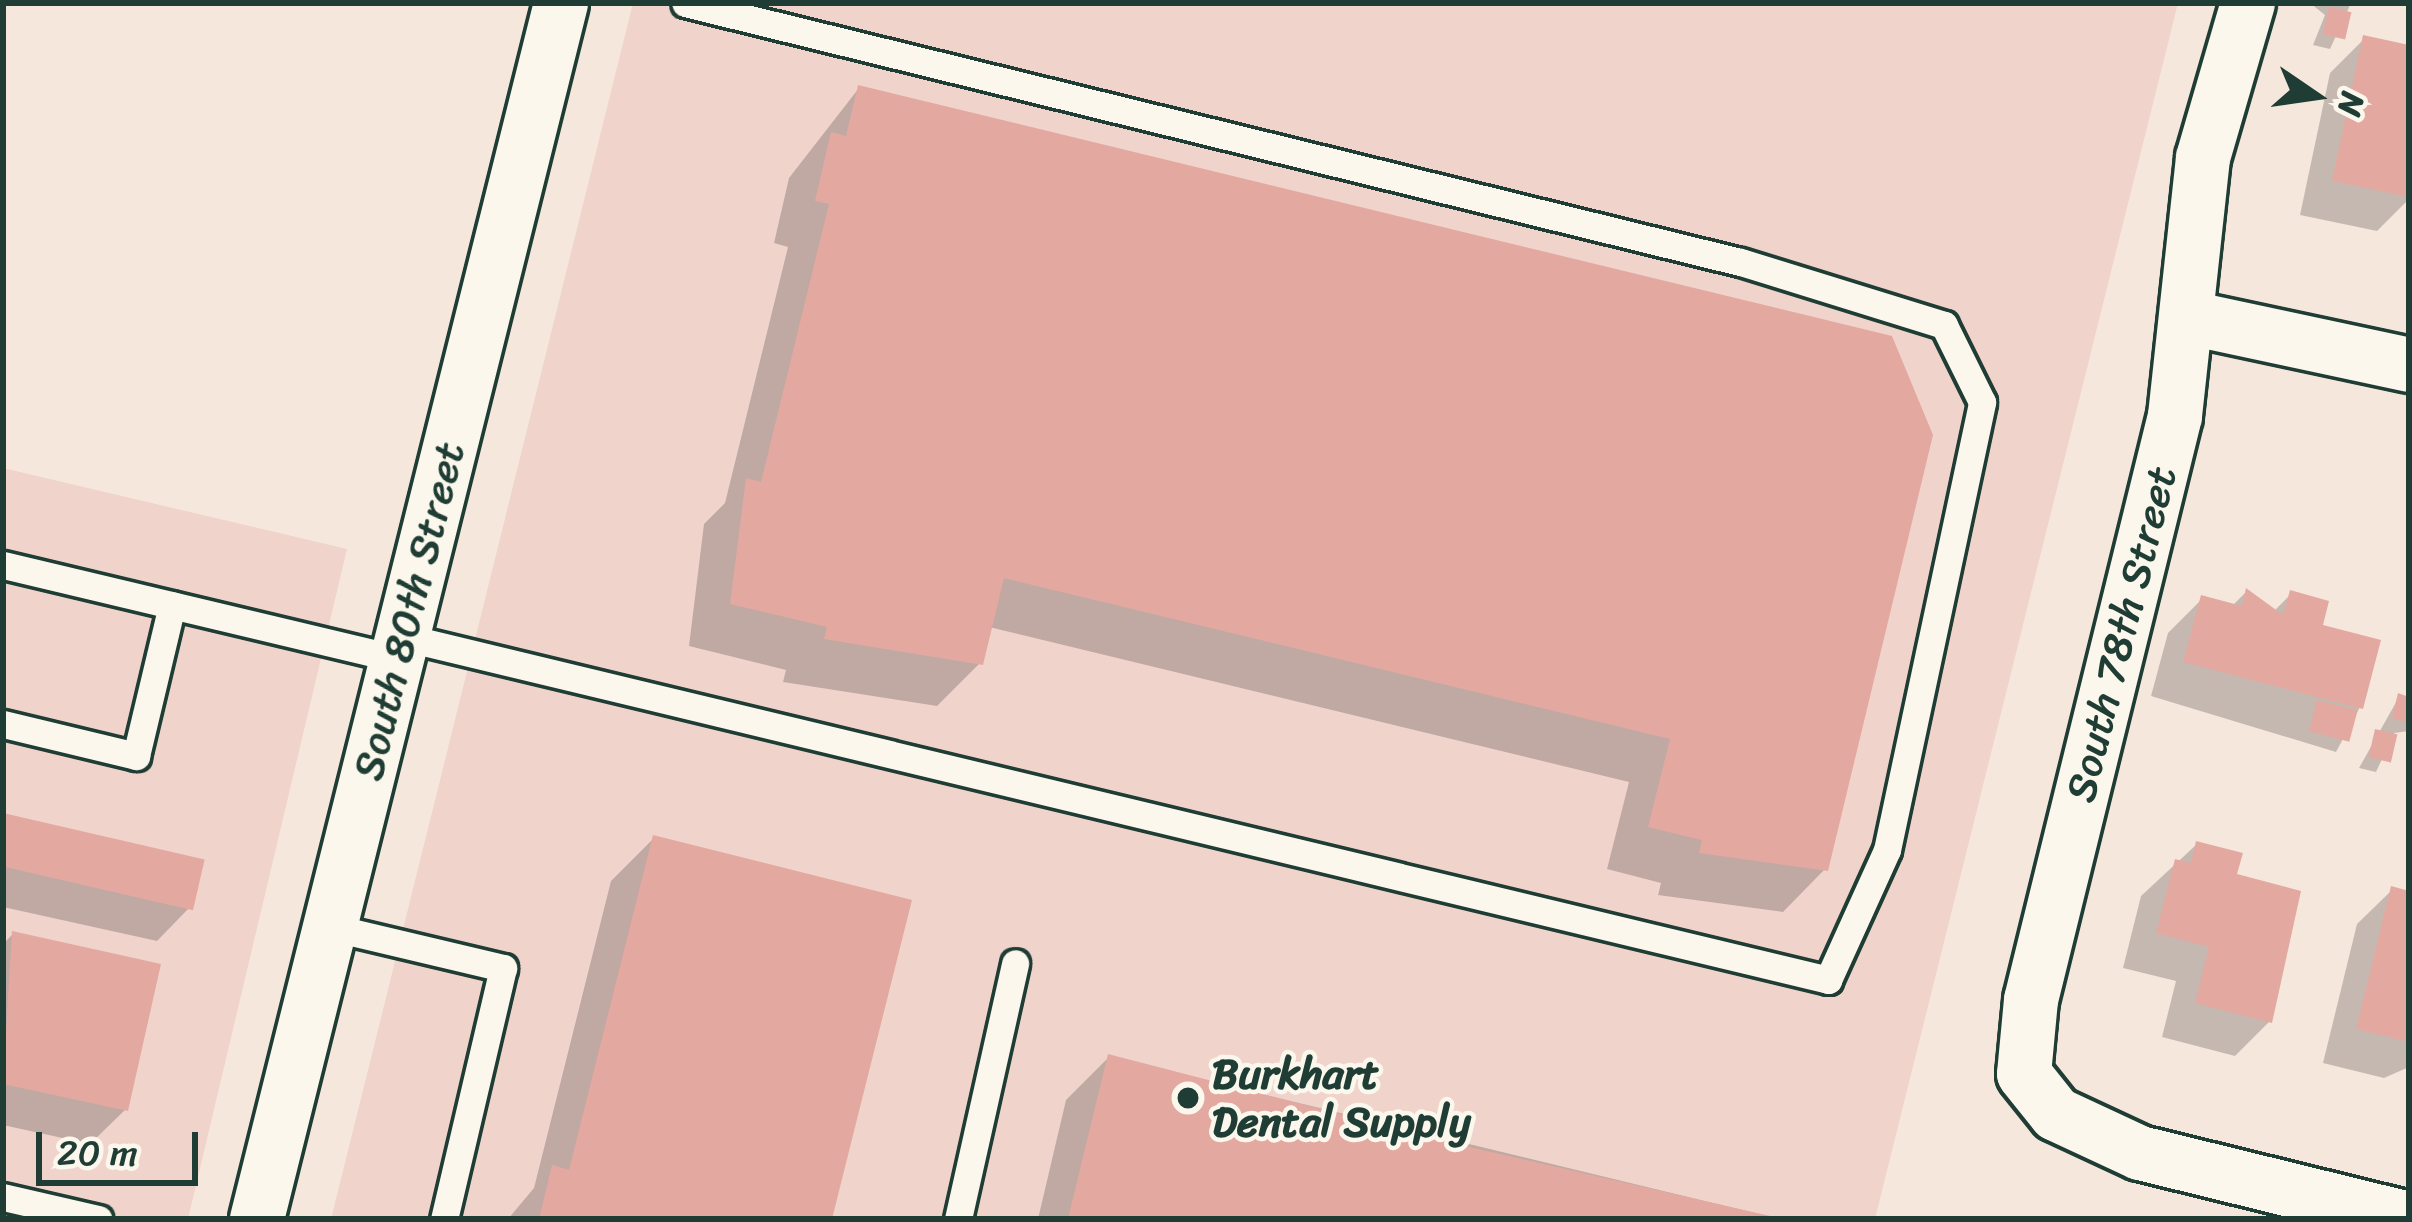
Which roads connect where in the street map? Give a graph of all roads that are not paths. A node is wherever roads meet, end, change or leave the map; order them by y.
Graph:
1 (561, 3) edge
2 (685, 3) edge
3 (2248, 3) edge
4 (2190, 318) junction
5 (2409, 365) edge
6 (3, 565) edge
7 (172, 605) junction
8 (400, 648) junction
9 (3, 724) edge
10 (330, 927) junction
11 (1016, 963) dead end
12 (3, 1197) edge
13 (98, 1219) edge
14 (257, 1219) edge
15 (444, 1219) edge
16 (958, 1219) edge
17 (2409, 1219) edge

1 - 8 street, South 80th Street
2 - 8 lane
3 - 4 street, South 78th Street
4 - 5 street
4 - 17 street, South 78th Street
6 - 7 lane
7 - 8 lane
7 - 9 lane
8 - 10 street, South 80th Street
10 - 14 street, South 80th Street
10 - 15 lane
11 - 16 lane
12 - 13 lane

